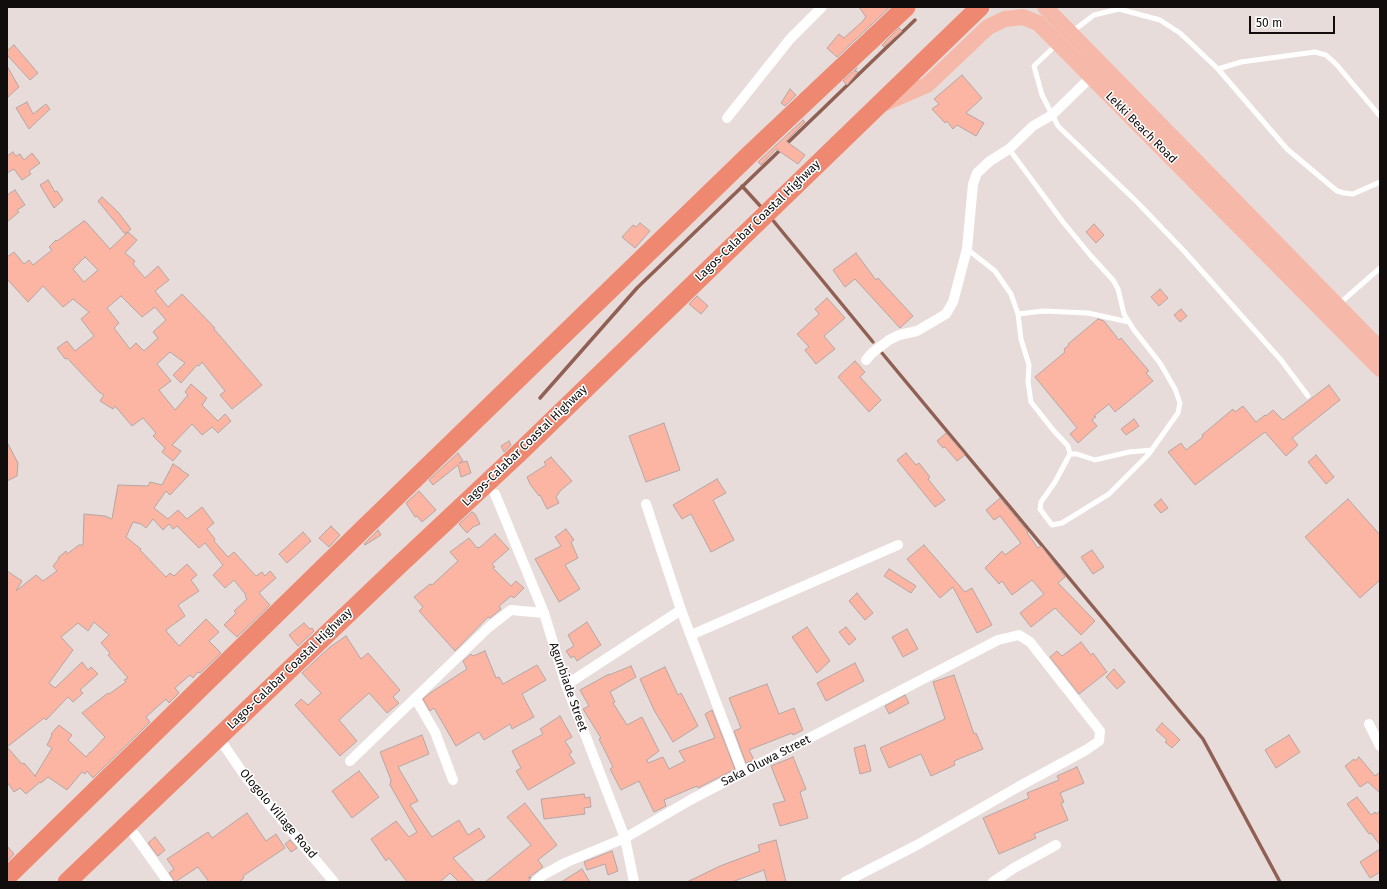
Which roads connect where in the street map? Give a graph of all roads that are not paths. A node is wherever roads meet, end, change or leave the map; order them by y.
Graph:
1 (822, 7) edge
2 (906, 7) edge
3 (980, 7) edge
4 (1045, 7) edge
5 (1064, 38) junction
6 (1218, 69) junction
7 (1091, 77) junction
8 (876, 107) junction
9 (1052, 115) junction
10 (1380, 116) edge
11 (727, 118) dead end
12 (1009, 149) junction
13 (1380, 182) edge
14 (967, 249) junction
15 (1380, 268) edge
16 (1338, 306) junction
17 (1018, 314) junction
18 (1129, 322) junction
19 (1380, 349) edge
20 (866, 360) dead end
21 (1380, 369) edge
22 (1308, 396) dead end
23 (1152, 450) junction
24 (1070, 454) junction
25 (495, 494) dead end
26 (646, 504) dead end
27 (898, 545) dead end
28 (682, 610) junction
29 (544, 613) junction
30 (691, 635) junction
31 (566, 685) junction
32 (415, 698) junction
33 (1369, 724) dead end
34 (223, 744) dead end
35 (1380, 746) edge
36 (350, 761) dead end
37 (743, 773) junction
38 (453, 780) dead end
39 (134, 834) dead end
40 (624, 838) junction
41 (1056, 845) dead end
42 (7, 877) edge
43 (67, 882) edge
44 (168, 882) edge
45 (334, 882) edge
46 (535, 882) edge
47 (634, 882) edge
48 (845, 882) edge
49 (993, 882) edge

1 - 11 street
2 - 42 highway
3 - 8 highway, Lagos-Calabar Coastal Highway
4 - 5 main road, Lekki Beach Road
5 - 6 lane
5 - 7 main road, Lekki Beach Road
5 - 8 main road, Lekki Beach Road
5 - 9 lane
5 - 16 main road, Lekki Beach Road
6 - 10 lane
6 - 13 lane
7 - 9 street
7 - 21 main road, Lekki Beach Road
8 - 43 highway, Lagos-Calabar Coastal Highway
9 - 12 street
9 - 22 lane
12 - 14 street
12 - 18 lane
14 - 17 lane
14 - 20 street
15 - 16 lane
16 - 19 main road, Lekki Beach Road
17 - 18 lane
17 - 24 lane
18 - 23 lane
23 - 24 lane
23 - 24 lane
25 - 29 street, Agunbiade Street
26 - 28 street
27 - 30 street
28 - 30 street
28 - 31 street
29 - 31 street, Agunbiade Street
29 - 32 street
30 - 37 street
31 - 40 street, Agunbiade Street
32 - 36 street
32 - 38 street
33 - 35 street
34 - 45 street, Ologolo Village Road
37 - 40 street, Saka Oluwa Street
37 - 48 street, Saka Oluwa Street
39 - 44 street
40 - 46 street, Saka Oluwa Street
40 - 47 street, Agunbiade Street
41 - 49 street

